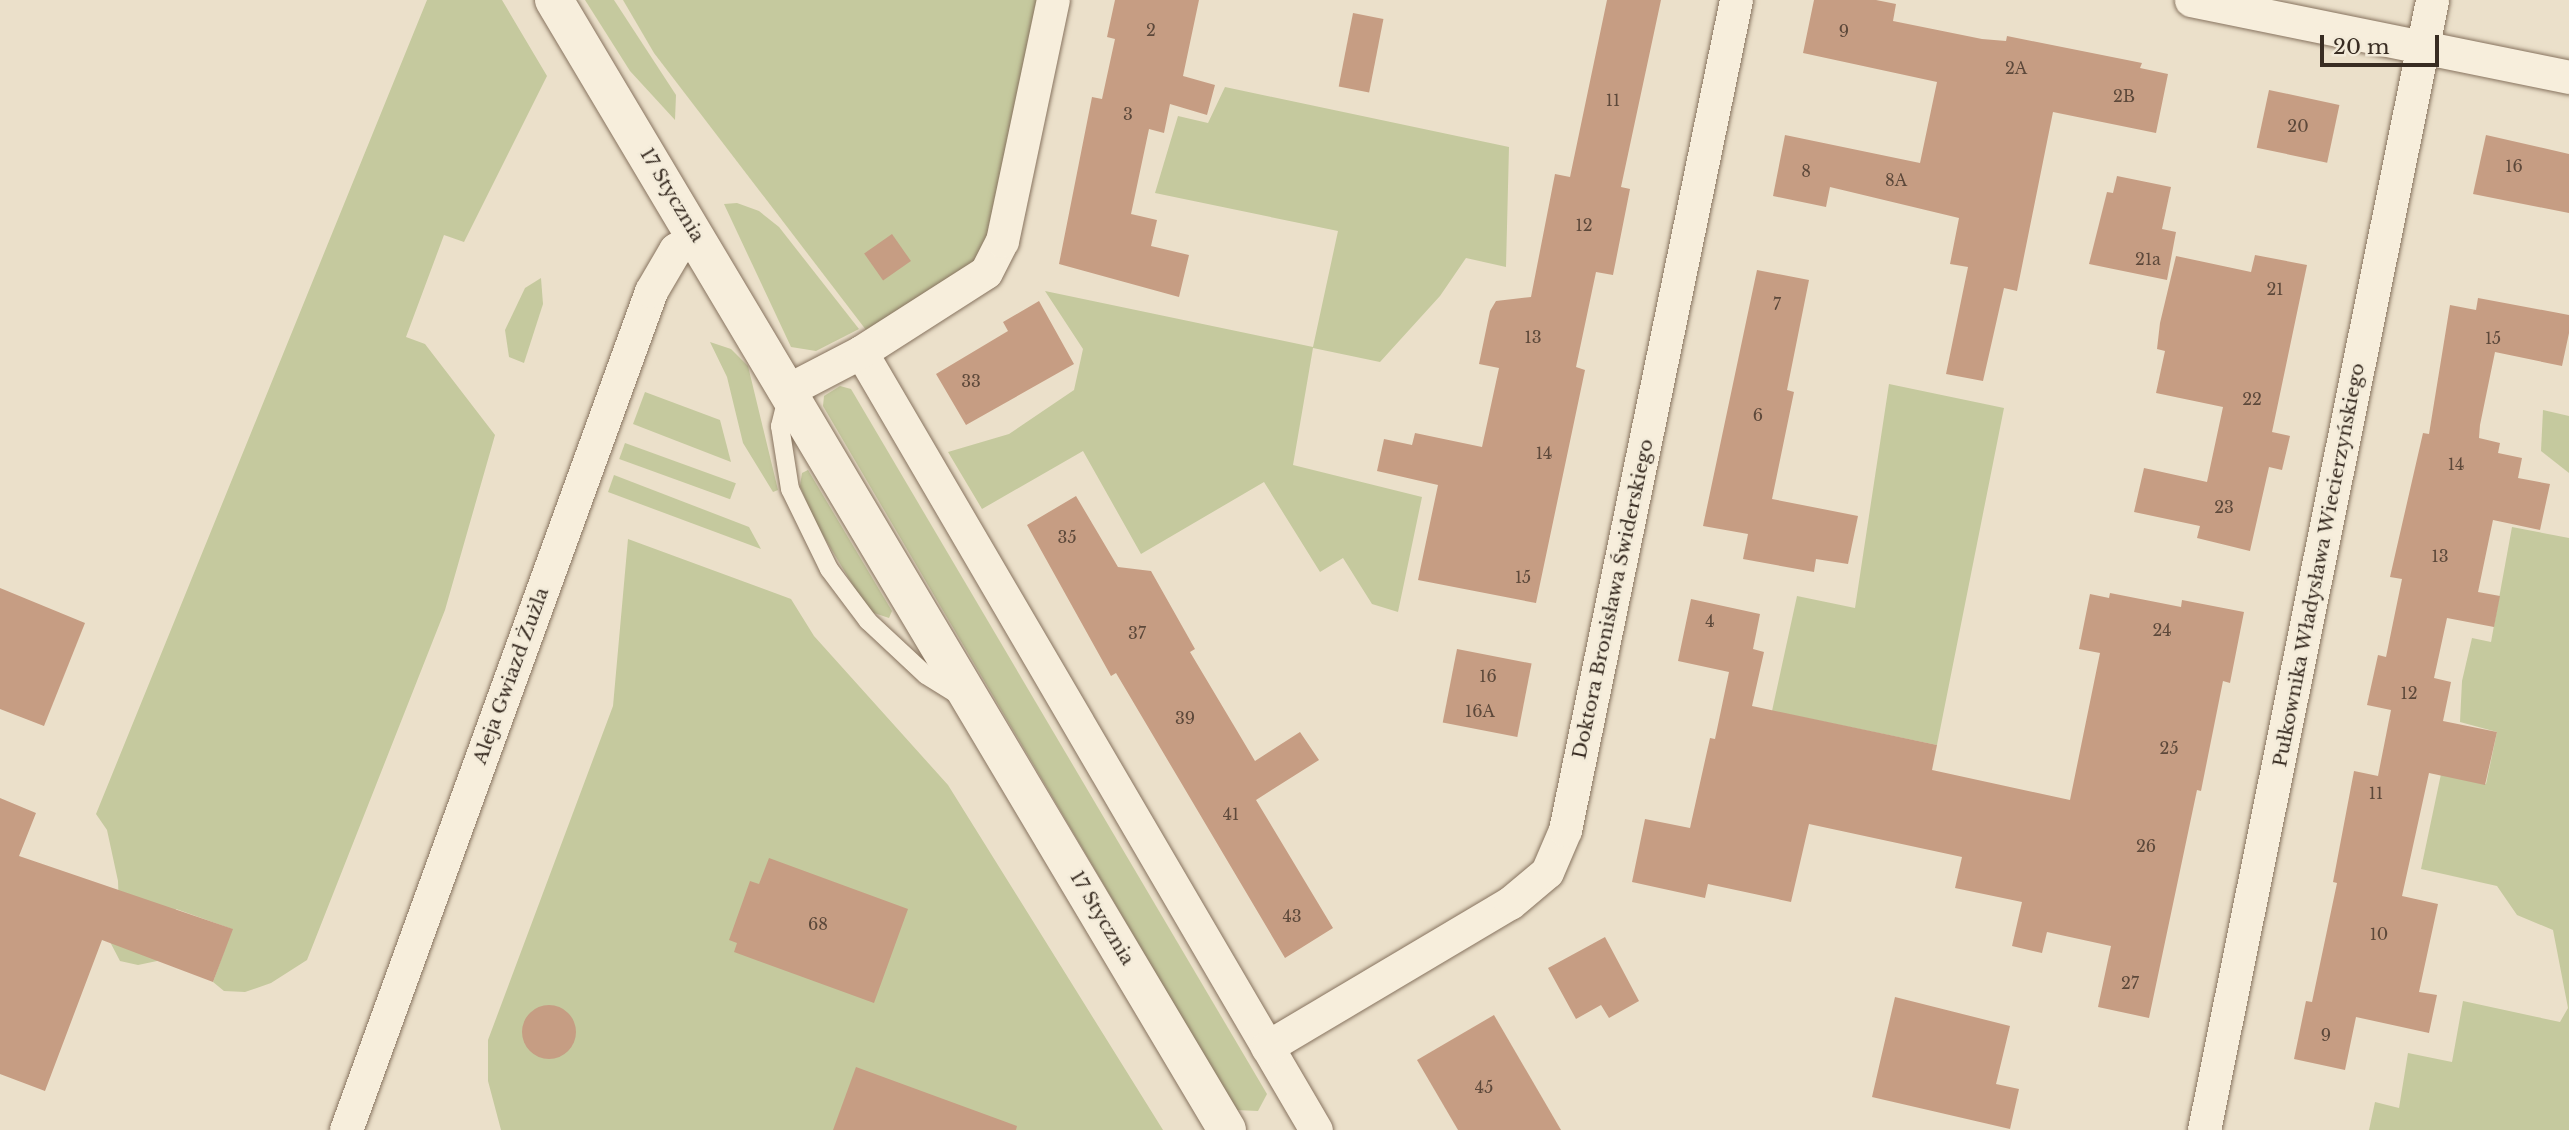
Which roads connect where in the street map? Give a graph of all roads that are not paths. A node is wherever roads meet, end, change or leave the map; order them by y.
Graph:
1 (554, 0) edge
2 (1053, 0) edge
3 (1736, 0) edge
4 (2191, 0) edge
5 (2432, 0) edge
6 (2424, 47) junction
7 (2569, 77) edge
8 (696, 236) junction
9 (861, 352) junction
10 (788, 390) junction
11 (976, 706) junction
12 (1267, 1047) junction
13 (345, 1130) edge
14 (1227, 1130) edge
15 (1316, 1130) edge
16 (2204, 1130) edge

1 - 8 street, 17 Stycznia
2 - 9 street
3 - 12 street, Doktora Bronisława Świderskiego
4 - 6 street
5 - 6 street, Pułkownika Władysława Wiecierzyńskiego
6 - 7 street
6 - 16 street, Pułkownika Władysława Wiecierzyńskiego
8 - 10 street, 17 Stycznia
8 - 13 street, Aleja Gwiazd Żużla
9 - 10 street
9 - 12 street
10 - 11 street, 17 Stycznia
10 - 11 lane, 17 Stycznia
11 - 14 street, 17 Stycznia
12 - 15 street

